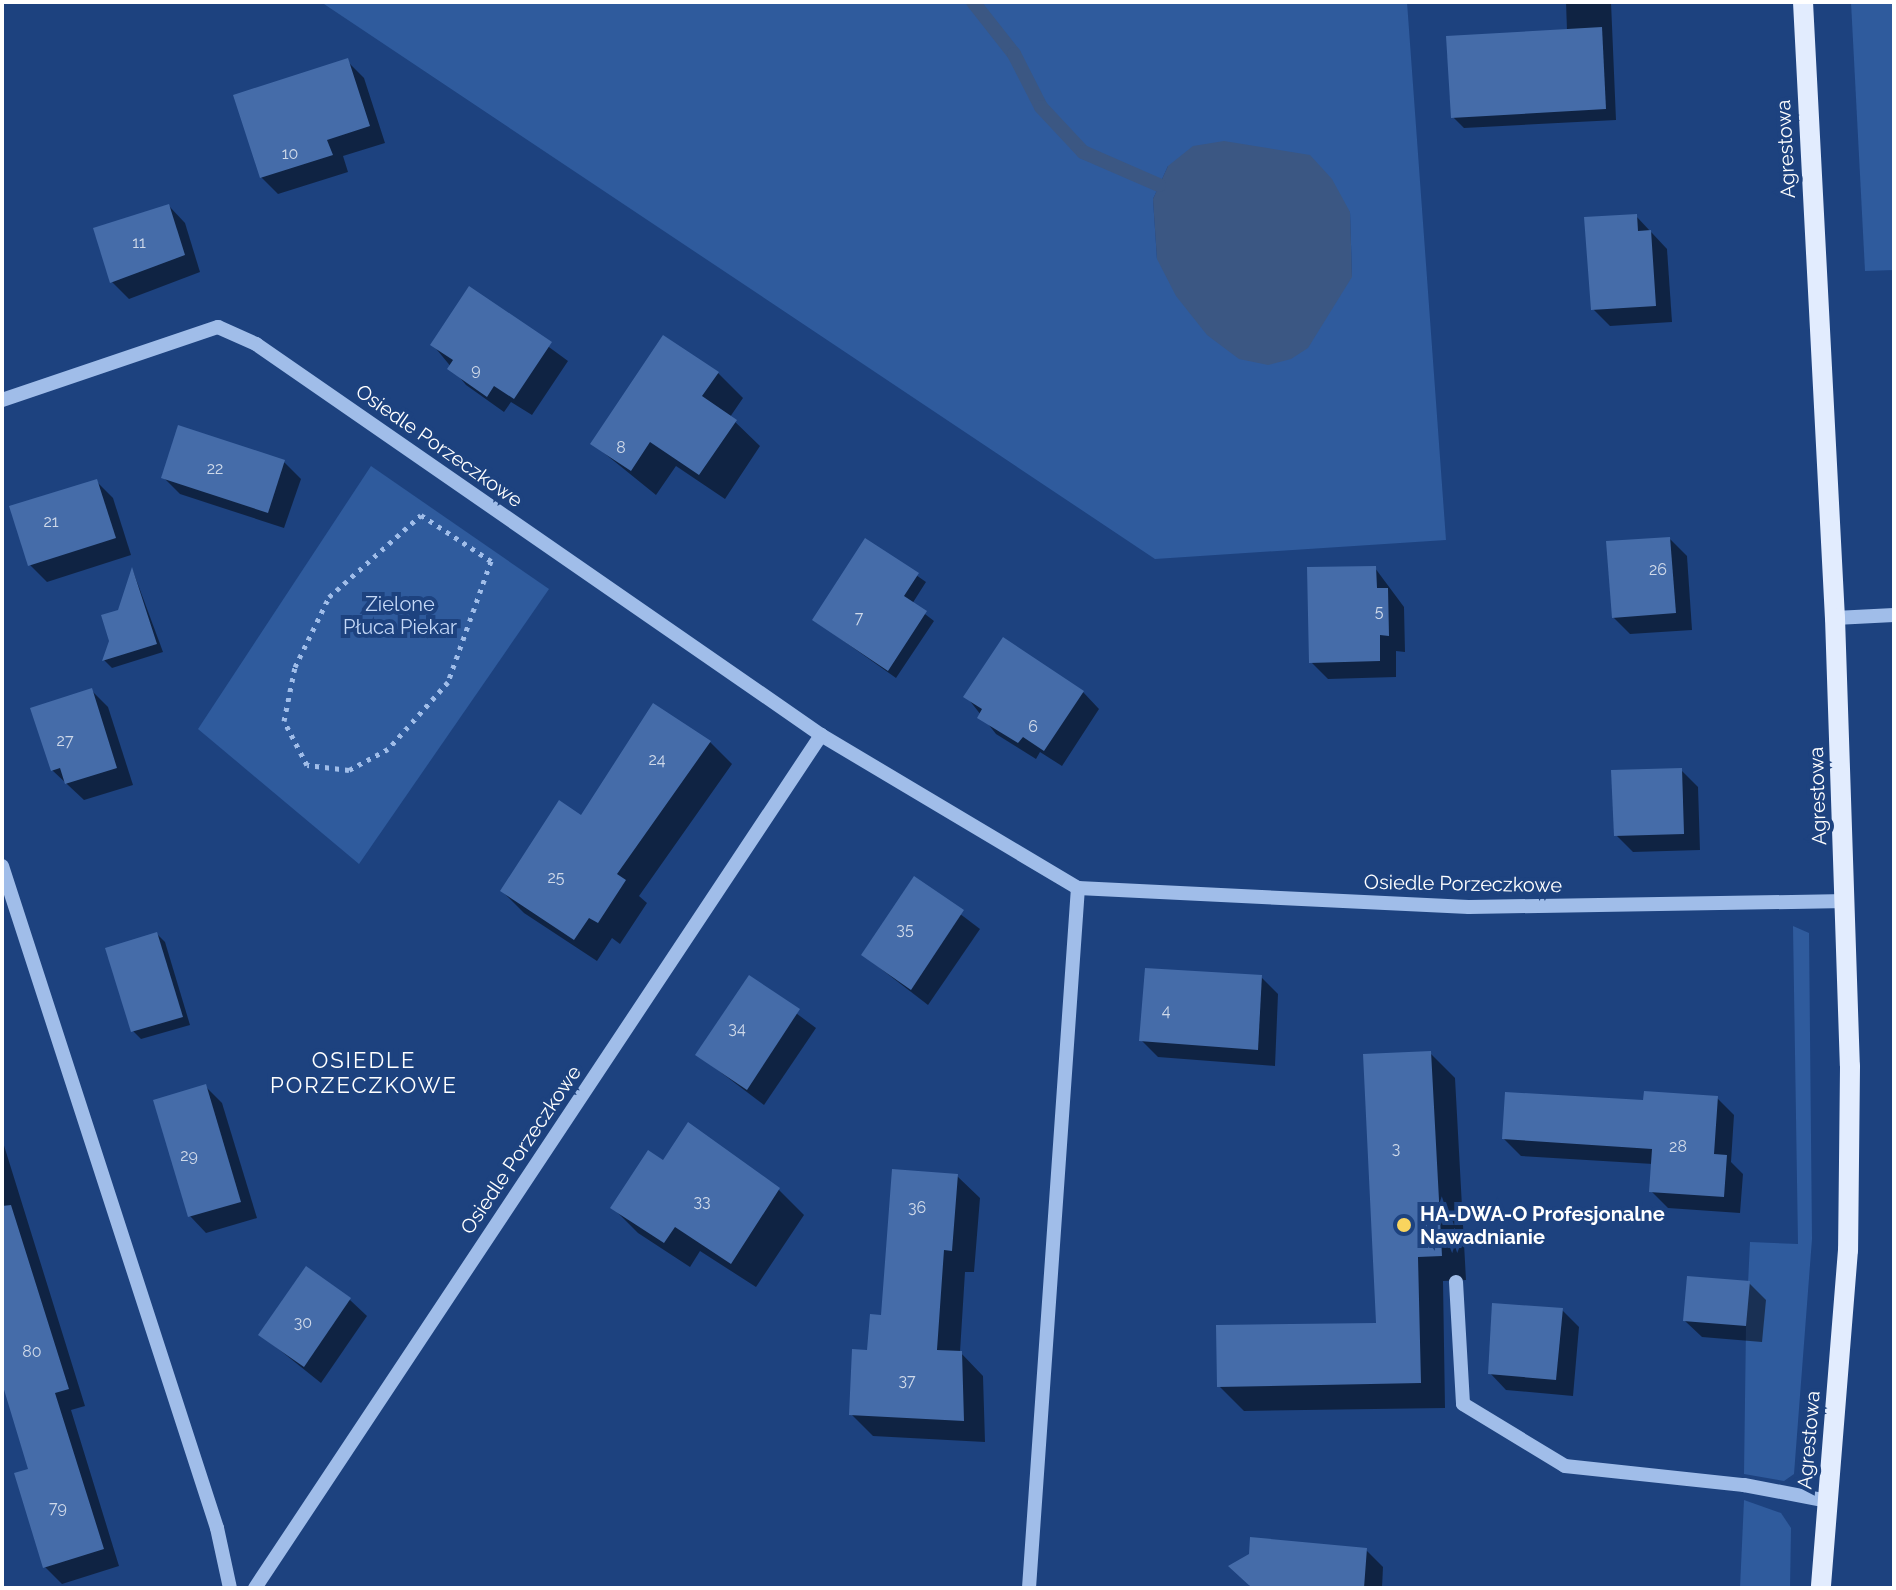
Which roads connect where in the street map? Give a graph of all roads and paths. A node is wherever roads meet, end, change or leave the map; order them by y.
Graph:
1 (1803, 2) edge
2 (2, 400) edge
3 (421, 515) joint
4 (1894, 615) edge
5 (1835, 618) junction
6 (821, 735) junction
7 (2, 866) edge
8 (1078, 888) junction
9 (1847, 901) junction
10 (1456, 1282) dead end
11 (1828, 1501) junction
12 (230, 1588) edge
13 (255, 1588) edge
14 (1029, 1588) edge
15 (1821, 1588) edge

1 - 5 main road, Agrestowa
2 - 6 street, Osiedle Porzeczkowe
3 - 3 path
4 - 5 street
5 - 9 main road, Agrestowa
6 - 8 street, Osiedle Porzeczkowe
6 - 13 street, Osiedle Porzeczkowe
7 - 12 street
8 - 9 street, Osiedle Porzeczkowe
8 - 14 street
9 - 11 main road, Agrestowa
10 - 11 street
11 - 15 main road, Agrestowa

